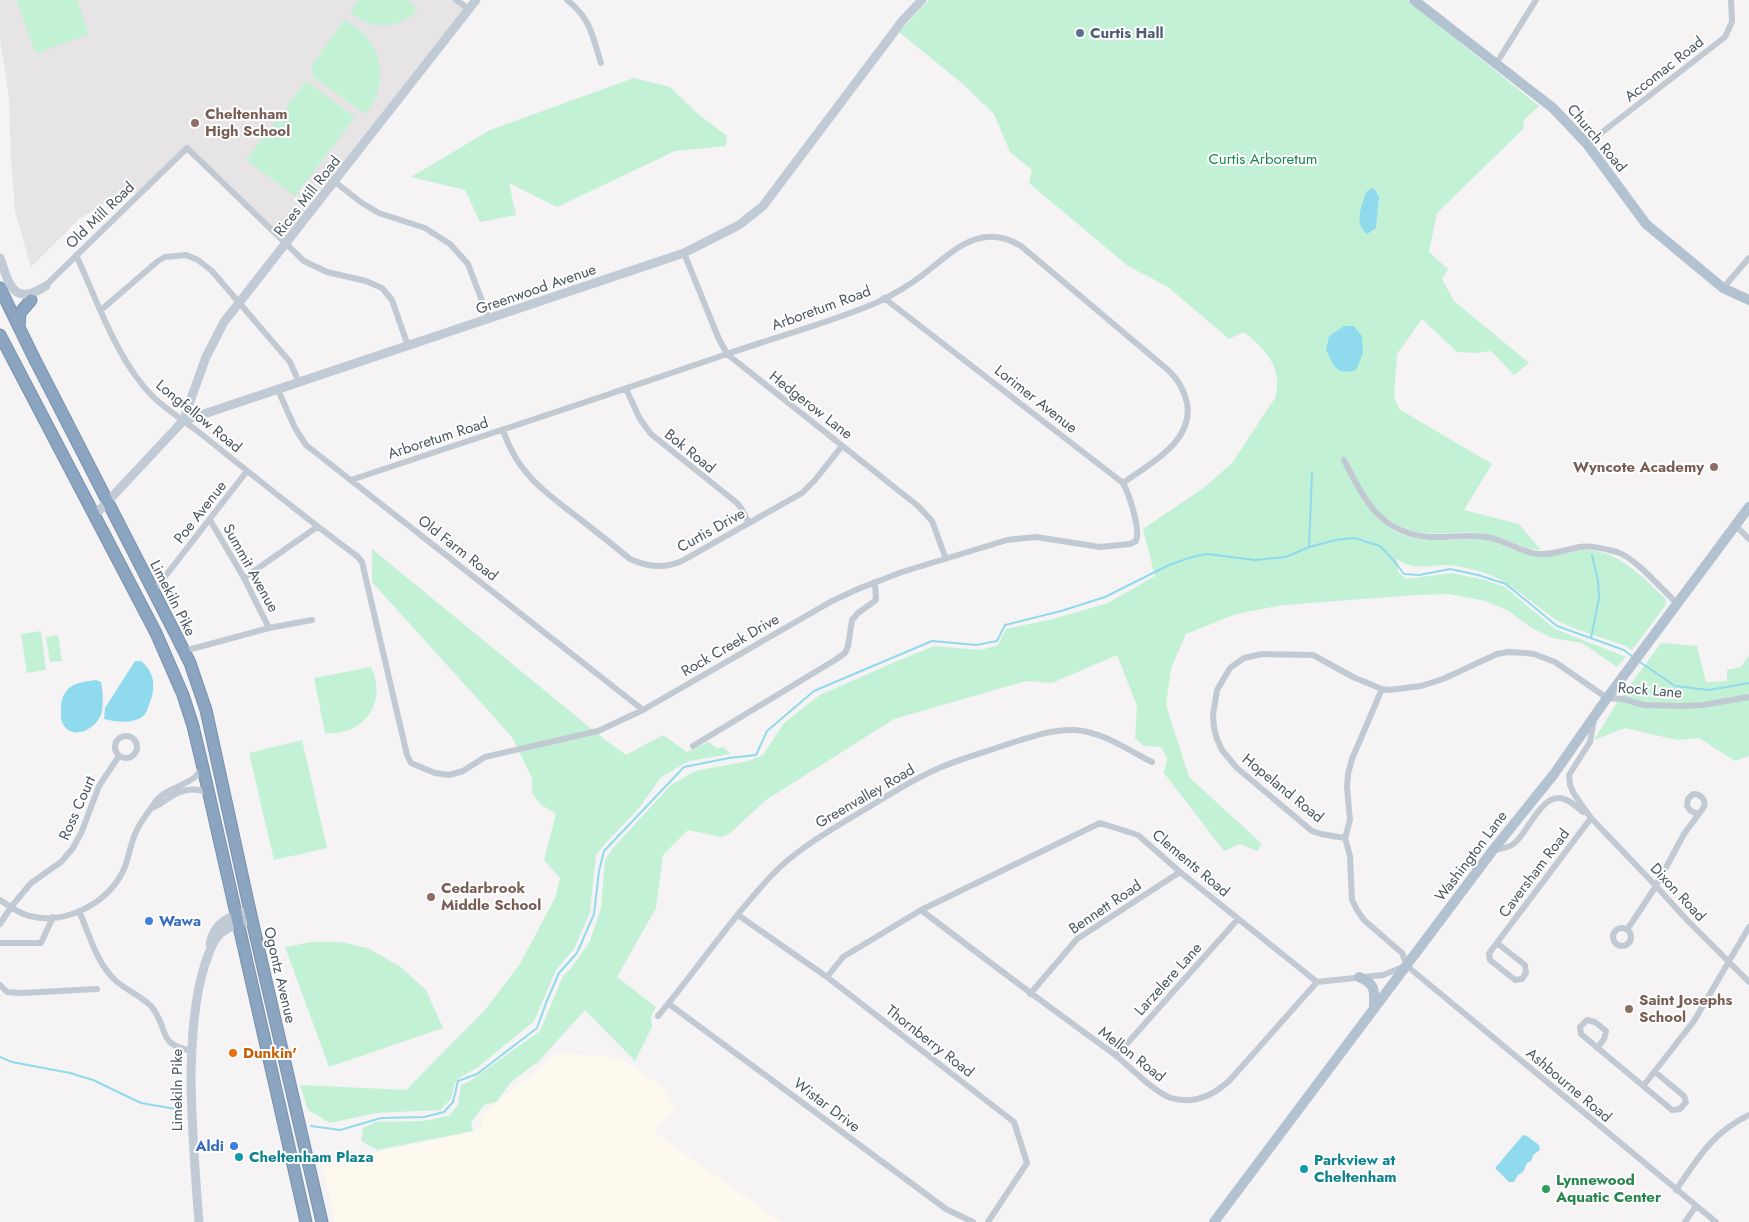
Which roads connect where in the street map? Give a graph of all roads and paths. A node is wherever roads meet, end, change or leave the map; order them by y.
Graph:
1 (456, 0) edge
2 (476, 0) edge
3 (567, 0) edge
4 (922, 0) edge
5 (1414, 0) edge
6 (1536, 0) edge
7 (1731, 0) edge
8 (469, 9) junction
9 (601, 63) dead end
10 (1496, 64) junction
11 (1587, 144) junction
12 (335, 182) junction
13 (286, 245) junction
14 (684, 253) junction
15 (76, 255) junction
16 (0, 258) edge
17 (1749, 258) edge
18 (0, 282) edge
19 (46, 286) junction
20 (0, 288) edge
21 (1723, 288) junction
22 (884, 298) junction
23 (32, 300) joint
24 (1749, 300) edge
25 (239, 302) junction
26 (9, 306) junction
27 (101, 310) junction
28 (489, 319) junction
29 (19, 328) junction
30 (0, 329) edge
31 (0, 335) edge
32 (408, 346) junction
33 (727, 354) junction
34 (16, 364) junction
35 (299, 382) junction
36 (626, 389) junction
37 (278, 390) junction
38 (183, 421) junction
39 (503, 430) junction
40 (842, 446) junction
41 (1344, 460) dead end
42 (247, 471) junction
43 (351, 480) junction
44 (1123, 484) junction
45 (108, 502) junction
46 (1749, 507) edge
47 (95, 515) junction
48 (210, 520) junction
49 (749, 523) junction
50 (1735, 526) junction
51 (317, 527) junction
52 (1749, 539) edge
53 (946, 559) junction
54 (244, 578) junction
55 (874, 582) junction
56 (153, 592) junction
57 (1678, 604) junction
58 (312, 620) dead end
59 (269, 628) junction
60 (184, 651) junction
61 (1382, 689) junction
62 (1749, 696) edge
63 (1607, 698) junction
64 (643, 710) junction
65 (1594, 717) junction
66 (694, 746) dead end
67 (119, 756) dead end
68 (1152, 762) dead end
69 (411, 763) joint
70 (202, 768) junction
71 (208, 793) junction
72 (152, 808) junction
73 (1698, 814) dead end
74 (1591, 818) junction
75 (1345, 838) junction
76 (1494, 850) junction
77 (1180, 872) junction
78 (1656, 886) junction
79 (0, 900) edge
80 (11, 907) junction
81 (921, 910) junction
82 (79, 911) junction
83 (251, 915) junction
84 (738, 915) junction
85 (53, 917) junction
86 (237, 919) junction
87 (1238, 919) junction
88 (0, 924) edge
89 (1749, 927) edge
90 (1627, 930) dead end
91 (0, 943) edge
92 (1496, 943) junction
93 (1728, 961) junction
94 (1407, 966) junction
95 (827, 977) junction
96 (1359, 977) junction
97 (1317, 982) junction
98 (1749, 982) edge
99 (0, 985) edge
100 (98, 989) dead end
101 (1030, 994) junction
102 (669, 1004) junction
103 (1374, 1009) junction
104 (658, 1016) dead end
105 (1597, 1048) junction
106 (192, 1051) junction
107 (1116, 1056) junction
108 (1655, 1072) junction
109 (1644, 1085) junction
110 (1749, 1115) edge
111 (1676, 1190) junction
112 (1696, 1206) junction
113 (199, 1222) edge
114 (306, 1222) edge
115 (322, 1222) edge
116 (973, 1222) edge
117 (988, 1222) edge
118 (1214, 1222) edge
119 (1685, 1222) edge
120 (1716, 1222) edge

1 - 8 street
2 - 8 main road, Rices Mill Road
3 - 9 street
4 - 14 main road, Greenwood Avenue
5 - 10 main road, Church Road
6 - 10 street
7 - 11 street, Accomac Road
8 - 12 main road, Rices Mill Road
10 - 11 main road, Church Road
11 - 21 main road, Church Road
12 - 13 main road, Rices Mill Road
12 - 28 street
13 - 15 street, Old Mill Road
13 - 25 main road, Rices Mill Road
13 - 32 street
14 - 28 main road, Greenwood Avenue
14 - 33 street, Hedgerow Lane
15 - 19 street, Old Mill Road
15 - 27 street, Longfellow Road
16 - 19 main road
17 - 21 street
18 - 26 highway
19 - 23 street, Old Mill Road
20 - 26 highway
21 - 24 main road, Church Road
22 - 33 street, Arboretum Road
22 - 44 street, Lorimer Avenue
22 - 44 street, Arboretum Road
23 - 29 highway
25 - 27 street
25 - 35 street
25 - 38 main road, Rices Mill Road
26 - 29 highway, Limekiln Pike
27 - 38 street, Longfellow Road
28 - 32 main road, Greenwood Avenue
29 - 45 highway, Limekiln Pike
30 - 34 highway
31 - 34 highway
32 - 35 main road, Greenwood Avenue
33 - 36 street, Arboretum Road
33 - 40 street, Hedgerow Lane
34 - 47 highway, Limekiln Pike
35 - 37 main road, Greenwood Avenue
36 - 39 street, Arboretum Road
36 - 49 street, Bok Road
37 - 38 main road, Greenwood Avenue
37 - 43 street, Old Farm Road
38 - 42 street, Longfellow Road
38 - 45 main road, Greenwood Avenue
39 - 43 street, Arboretum Road
39 - 49 street, Curtis Drive
40 - 49 street, Curtis Drive
40 - 53 street, Hedgerow Lane
41 - 57 street
42 - 48 street, Poe Avenue
42 - 51 street, Longfellow Road
43 - 64 street, Old Farm Road
44 - 53 street, Rock Creek Drive
45 - 47 main road, Greenwood Avenue
45 - 56 highway, Limekiln Pike
46 - 50 main road, Washington Lane
47 - 70 highway, Limekiln Pike
48 - 54 street, Summit Avenue
48 - 56 street, Poe Avenue
50 - 52 street
50 - 57 main road, Washington Lane
51 - 54 street
51 - 69 street, Longfellow Road
53 - 55 street, Rock Creek Drive
54 - 59 street, Summit Avenue
55 - 64 street, Rock Creek Drive
55 - 66 street
56 - 60 highway, Limekiln Pike
57 - 63 main road, Washington Lane
58 - 59 street
59 - 60 street
60 - 83 highway, Limekiln Pike
61 - 63 street
61 - 75 street
61 - 75 street, Hopeland Road
62 - 63 street, Rock Lane
63 - 65 main road, Washington Lane
64 - 69 street, Rock Creek Drive
65 - 74 street, Dixon Road
65 - 76 main road, Washington Lane
67 - 80 street, Ross Court
68 - 84 street, Greenvalley Road
70 - 71 highway, Limekiln Pike
70 - 72 street
71 - 72 street
71 - 86 highway, Limekiln Pike
72 - 82 street
73 - 78 street
74 - 76 street, Dixon Road
74 - 78 street, Dixon Road
74 - 92 street, Caversham Road
75 - 94 street
76 - 94 main road, Washington Lane
77 - 81 street, Clements Road
77 - 87 street, Clements Road
77 - 101 street, Bennett Road
78 - 90 street
78 - 93 street, Dixon Road
79 - 80 street
80 - 85 street
80 - 88 street, Ross Court
81 - 95 street, Clements Road
81 - 101 street, Mellon Road
82 - 85 street
82 - 106 street
83 - 86 main road, Limekiln Pike
83 - 115 highway, Ogontz Avenue
84 - 95 street, Thornberry Road
84 - 102 street, Greenvalley Road
85 - 91 street
86 - 106 main road, Limekiln Pike
86 - 114 highway, Ogontz Avenue
87 - 97 street, Clements Road
87 - 107 street, Larzelere Lane
89 - 93 street
92 - 92 street
93 - 98 street, Dixon Road
93 - 108 street
94 - 96 street
94 - 103 main road, Washington Lane
94 - 111 street, Ashbourne Road
95 - 117 street, Thornberry Road
96 - 97 street
96 - 103 main road
97 - 107 street, Mellon Road
99 - 100 street
101 - 107 street, Mellon Road
102 - 104 street, Greenvalley Road
102 - 116 street, Wistar Drive
103 - 118 main road, Washington Lane
105 - 105 street
105 - 109 street
106 - 113 main road, Limekiln Pike
108 - 109 street
108 - 109 street
110 - 111 street
111 - 112 street, Ashbourne Road
112 - 119 street
112 - 120 street, Ashbourne Road

